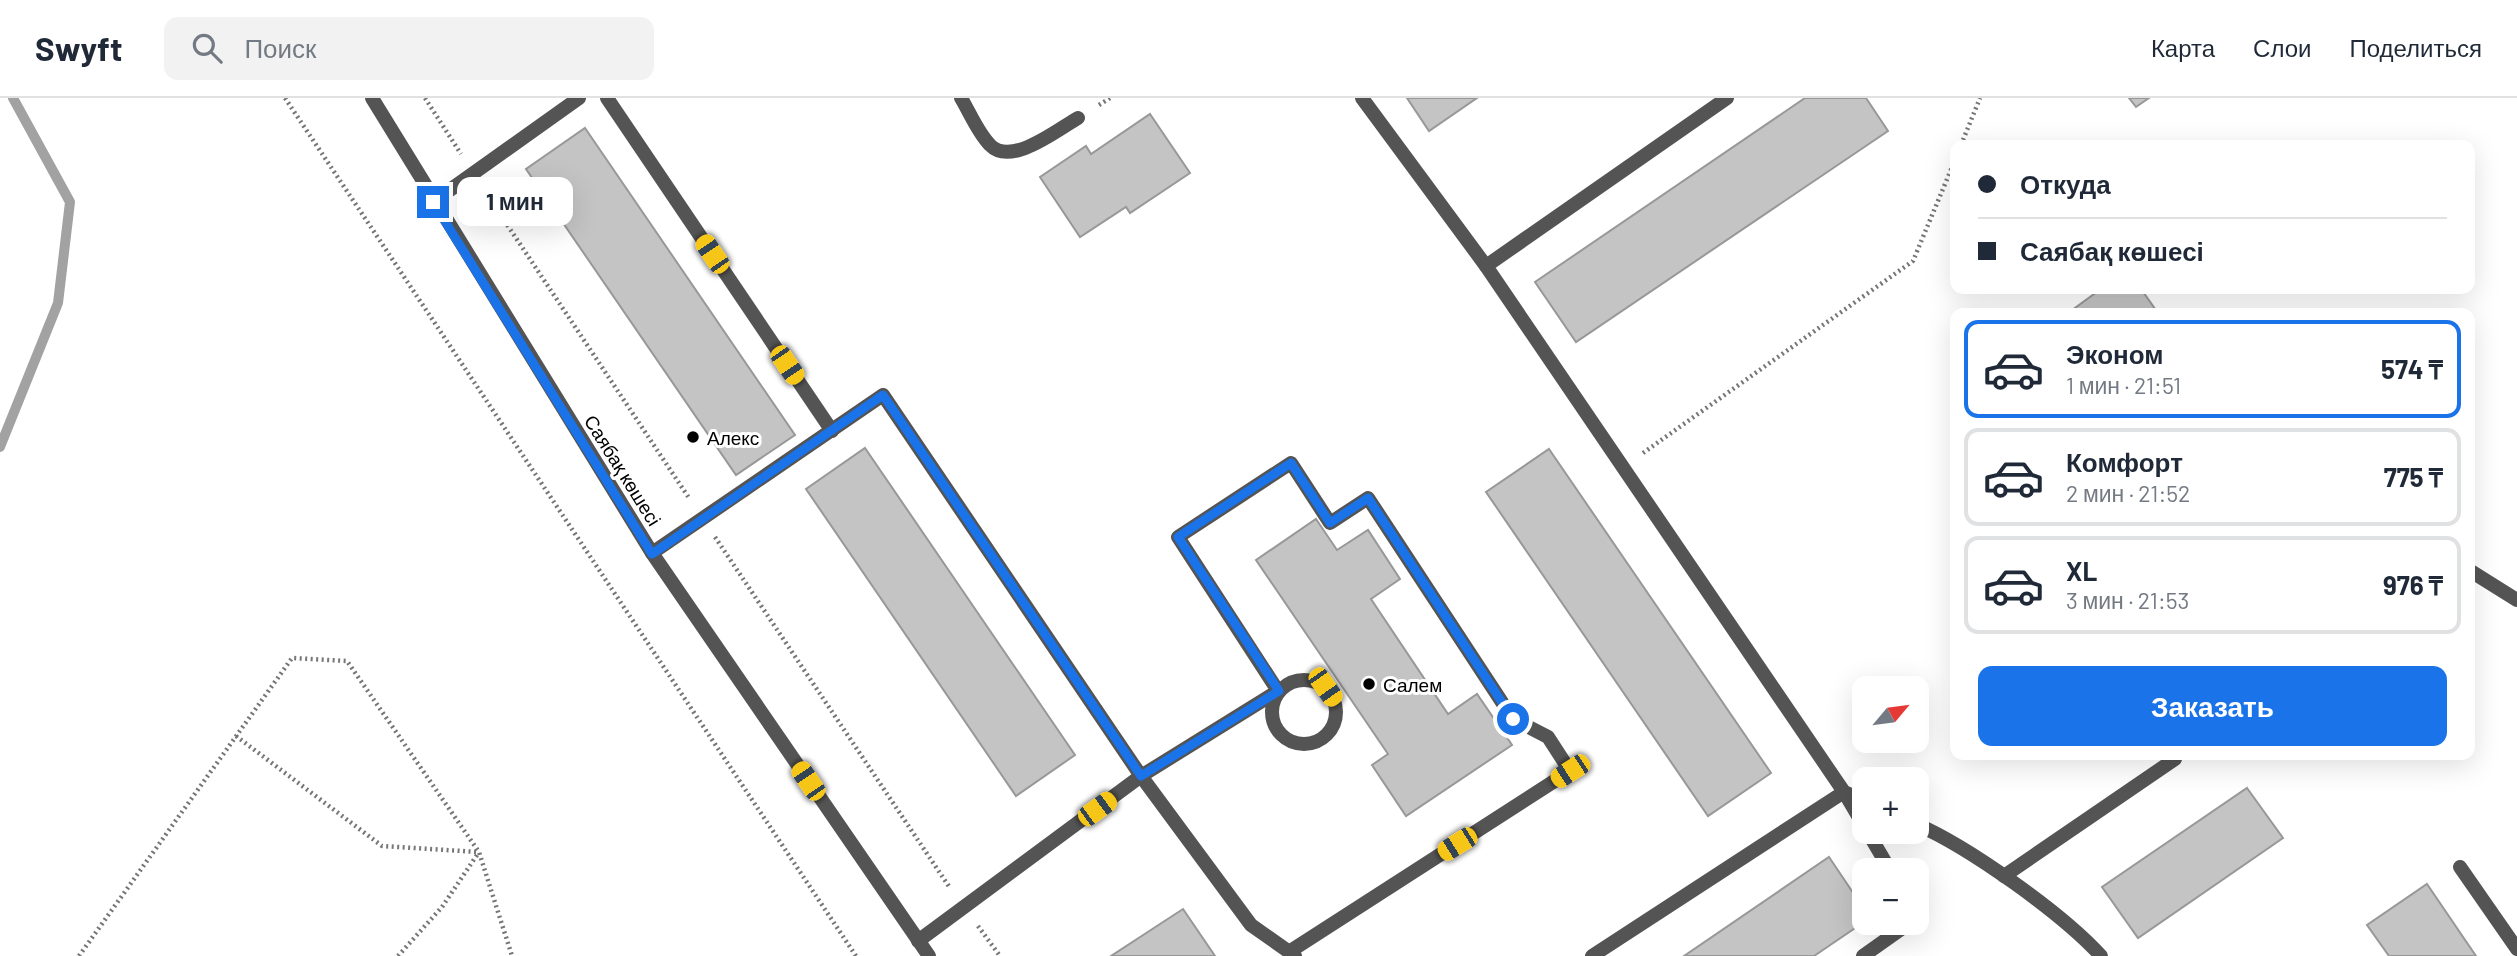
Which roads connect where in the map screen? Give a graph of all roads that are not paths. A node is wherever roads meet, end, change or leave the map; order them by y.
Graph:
1 (372, 98) edge
2 (579, 98) edge
3 (607, 98) edge
4 (961, 98) edge
5 (1362, 98) edge
6 (1727, 98) edge
7 (1078, 118) dead end
8 (433, 202) junction
9 (1486, 266) junction
10 (832, 431) junction
11 (652, 554) junction
12 (2475, 574) edge
13 (2517, 600) edge
14 (1279, 691) junction
15 (2174, 760) edge
16 (1141, 776) junction
17 (1843, 792) junction
18 (1852, 796) edge
19 (1852, 807) edge
20 (1929, 832) edge
21 (2460, 867) dead end
22 (2004, 876) junction
23 (1893, 935) edge
24 (918, 941) junction
25 (2517, 949) edge
26 (1292, 954) edge
27 (929, 956) edge
28 (1592, 956) edge
29 (1863, 956) edge
30 (2101, 956) edge

1 - 8 street, Саябақ көшесі
2 - 8 street
3 - 10 street
4 - 7 street
5 - 9 street
6 - 9 street
8 - 11 street, Саябақ көшесі
9 - 17 street
10 - 11 street
10 - 16 street
11 - 24 street, Саябақ көшесі
12 - 13 street
14 - 14 street
14 - 16 street
14 - 26 street
15 - 22 street
16 - 24 street
16 - 26 street
17 - 18 street
17 - 19 street
17 - 28 street
20 - 22 street
21 - 25 street
22 - 30 street
23 - 29 street
24 - 27 street, Саябақ көшесі

